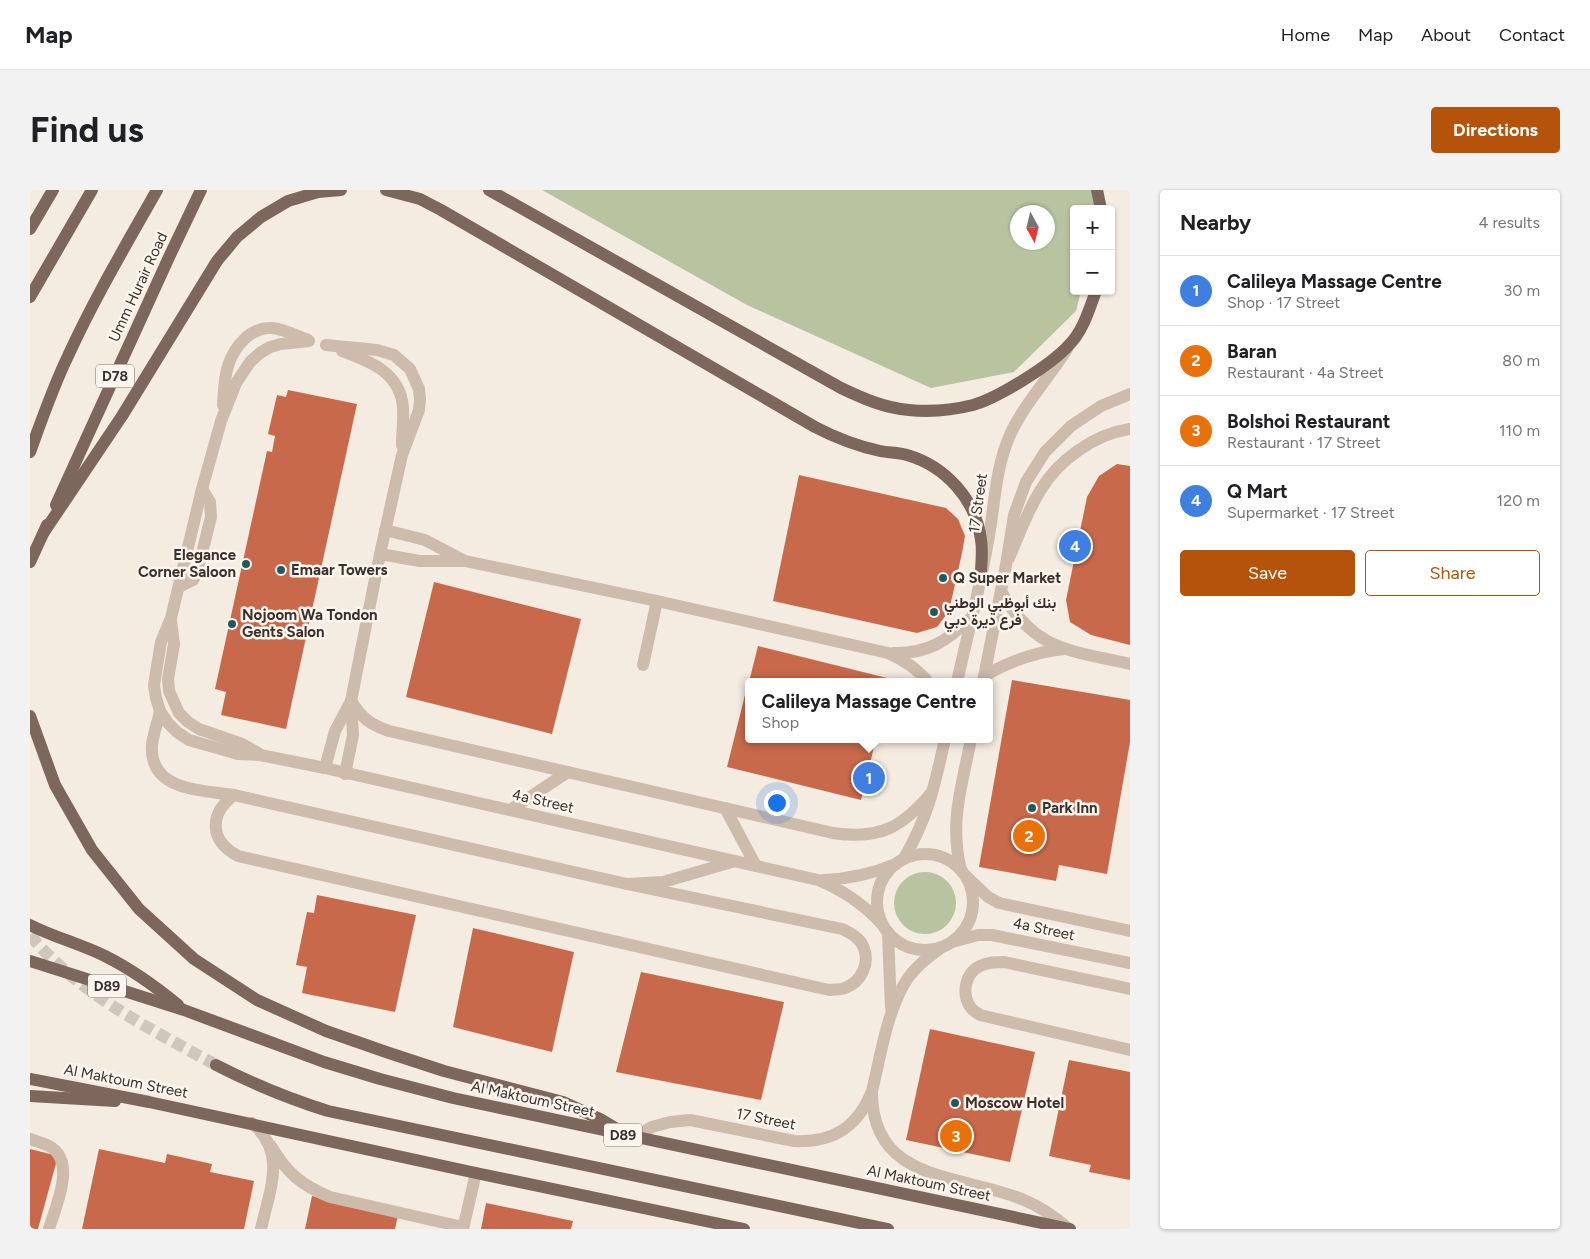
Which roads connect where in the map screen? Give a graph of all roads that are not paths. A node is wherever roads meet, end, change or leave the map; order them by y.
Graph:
1 (53, 190) edge
2 (92, 190) edge
3 (157, 190) edge
4 (201, 190) edge
5 (341, 190) edge
6 (386, 190) edge
7 (489, 190) edge
8 (1097, 190) edge
9 (1100, 205) edge
10 (30, 229) edge
11 (1095, 295) edge
12 (30, 297) edge
13 (309, 341) junction
14 (326, 345) junction
15 (1070, 345) junction
16 (1130, 394) edge
17 (221, 421) junction
18 (1130, 429) edge
19 (30, 452) edge
20 (402, 455) junction
21 (385, 530) junction
22 (44, 532) junction
23 (380, 554) junction
24 (465, 561) junction
25 (30, 562) edge
26 (1006, 565) junction
27 (981, 574) junction
28 (1001, 591) junction
29 (656, 602) junction
30 (171, 618) junction
31 (971, 618) junction
32 (1064, 649) junction
33 (888, 653) junction
34 (1130, 664) edge
35 (643, 665) dead end
36 (925, 678) edge
37 (958, 678) edge
38 (983, 678) edge
39 (984, 678) edge
40 (351, 700) junction
41 (160, 711) junction
42 (30, 716) edge
43 (943, 743) edge
44 (970, 743) edge
45 (260, 755) junction
46 (324, 768) junction
47 (568, 772) junction
48 (345, 774) junction
49 (933, 790) junction
50 (234, 796) junction
51 (726, 808) junction
52 (510, 810) junction
53 (735, 861) junction
54 (900, 861) junction
55 (756, 866) junction
56 (963, 873) junction
57 (818, 880) junction
58 (627, 884) junction
59 (30, 924) edge
60 (884, 928) junction
61 (1130, 932) edge
62 (947, 945) junction
63 (30, 961) edge
64 (1130, 964) edge
65 (1130, 989) edge
66 (184, 1010) junction
67 (891, 1017) junction
68 (1130, 1050) edge
69 (216, 1065) tunnel mouth
70 (30, 1079) edge
71 (872, 1091) junction
72 (30, 1096) edge
73 (149, 1102) junction
74 (252, 1123) junction
75 (632, 1137) junction
76 (30, 1139) edge
77 (271, 1146) junction
78 (476, 1173) junction
79 (463, 1228) edge
80 (49, 1229) edge
81 (261, 1229) edge
82 (744, 1229) edge
83 (888, 1229) edge
84 (1070, 1229) edge

1 - 10 main road
2 - 12 main road
3 - 19 main road
4 - 22 main road, Umm Hurair Road / D78
5 - 22 main road
6 - 27 main road
7 - 15 main road
8 - 9 main road
11 - 15 main road
13 - 14 street
13 - 17 street
13 - 17 street
14 - 20 street
14 - 20 street
15 - 27 street, 17 Street
16 - 26 street
17 - 30 street
18 - 26 street
20 - 21 street
21 - 23 street
21 - 24 street
22 - 25 main road, Umm Hurair Road / D78
23 - 24 street
23 - 40 street
24 - 29 street
26 - 28 street
27 - 31 street, 17 Street
28 - 32 street
28 - 38 street
29 - 33 street
29 - 35 street
30 - 41 street
30 - 45 street
31 - 33 street
31 - 37 street, 17 Street
32 - 34 street
32 - 39 street
33 - 36 street
40 - 46 street
40 - 47 street
40 - 48 street
41 - 45 street
41 - 50 street
42 - 75 main road
43 - 49 street
44 - 56 street
45 - 46 street, 4a Street
46 - 48 street, 4a Street
47 - 51 street
47 - 52 street
48 - 52 street, 4a Street
49 - 51 street
49 - 54 street
50 - 58 street
50 - 58 street
51 - 55 street
52 - 53 street, 4a Street
53 - 55 street, 4a Street
53 - 58 street
54 - 56 street
54 - 57 street, 4a Street
54 - 60 street
55 - 57 street, 4a Street
56 - 61 street, 4a Street
56 - 62 street
57 - 60 street, 4a Street
59 - 66 main road
60 - 62 street
60 - 67 street, 17 Street
62 - 64 street, 4a Street
62 - 67 street, 17 Street
63 - 66 main road, Al Maktoum Street / D89
65 - 68 street
66 - 75 main road, Al Maktoum Street / D89
67 - 71 street, 17 Street
69 - 83 main road
70 - 73 main road, Al Maktoum Street
71 - 75 street, 17 Street
71 - 84 street, 17 Street
72 - 73 main road
73 - 74 main road, Al Maktoum Street
74 - 77 street
74 - 78 main road, Al Maktoum Street
75 - 84 main road, Al Maktoum Street / D89
76 - 80 street
77 - 79 street
77 - 81 street
78 - 79 street
78 - 82 main road, Al Maktoum Street

